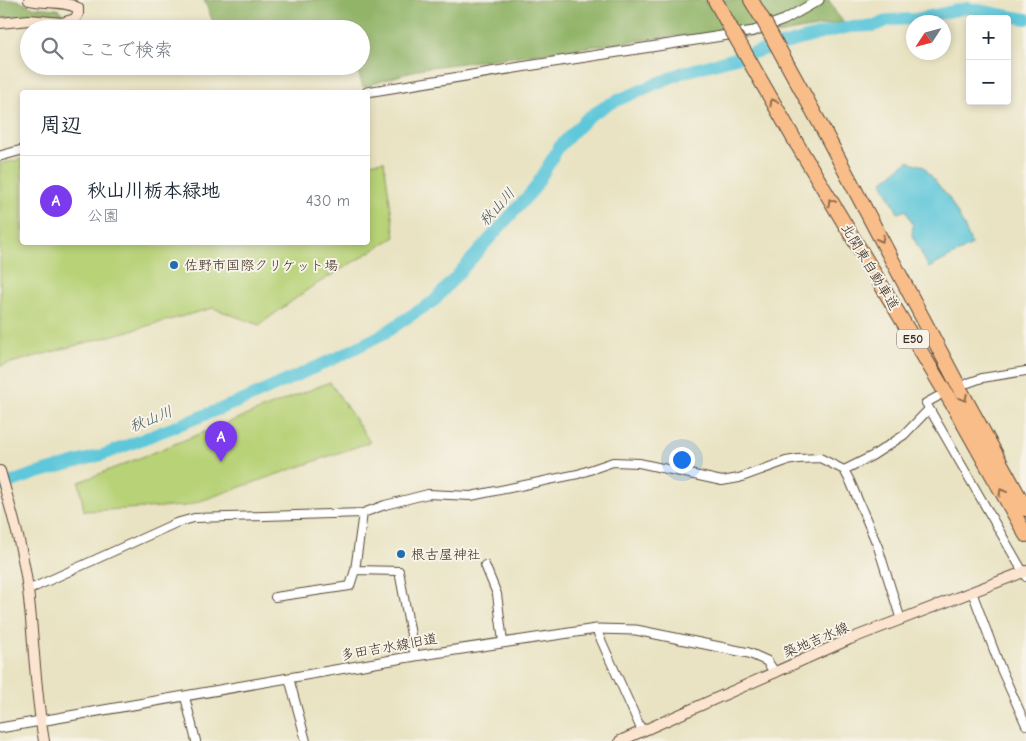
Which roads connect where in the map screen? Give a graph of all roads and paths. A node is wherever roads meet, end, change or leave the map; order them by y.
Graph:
1 (29, 0) edge
2 (715, 0) edge
3 (752, 0) edge
4 (819, 0) edge
5 (71, 20) edge
6 (20, 21) edge
7 (0, 23) edge
8 (370, 92) edge
9 (20, 151) edge
10 (0, 156) edge
11 (1026, 371) edge
12 (968, 383) dead end
13 (937, 397) dead end
14 (929, 409) junction
15 (844, 470) junction
16 (0, 471) edge
17 (1026, 509) edge
18 (363, 513) junction
19 (1026, 535) edge
20 (485, 565) dead end
21 (355, 570) junction
22 (1025, 573) edge
23 (28, 590) junction
24 (972, 592) junction
25 (275, 597) dead end
26 (901, 620) junction
27 (596, 629) junction
28 (503, 642) junction
29 (415, 656) junction
30 (775, 673) junction
31 (289, 678) junction
32 (185, 697) junction
33 (42, 721) junction
34 (1026, 725) edge
35 (0, 728) edge
36 (642, 731) junction
37 (44, 741) edge
38 (196, 741) edge
39 (306, 741) edge
40 (620, 741) edge

1 - 5 main road
19 -> 2 highway, 北関東自動車道 / E50, bridge
3 -> 17 highway, 北関東自動車道 / E50, bridge
4 - 8 street
6 - 7 main road
9 - 10 street
11 - 12 street
13 - 14 street
14 - 15 street
14 - 22 street
15 - 18 street
15 - 26 street
16 - 23 main road
18 - 21 street
18 - 23 street
20 - 28 street
21 - 25 street
21 - 29 street
22 - 24 main road, 築地吉水線
23 - 33 main road
24 - 26 main road, 築地吉水線
24 - 34 street
26 - 30 main road, 築地吉水線
27 - 28 street, 多田吉水線旧道
27 - 30 street, 多田吉水線旧道
27 - 36 street
28 - 29 street, 多田吉水線旧道
29 - 31 street, 多田吉水線旧道
30 - 36 main road, 築地吉水線
31 - 32 street, 多田吉水線旧道
31 - 39 street
32 - 33 street, 多田吉水線旧道
32 - 38 street
33 - 35 street, 多田吉水線旧道
33 - 37 main road
36 - 40 main road, 築地吉水線

